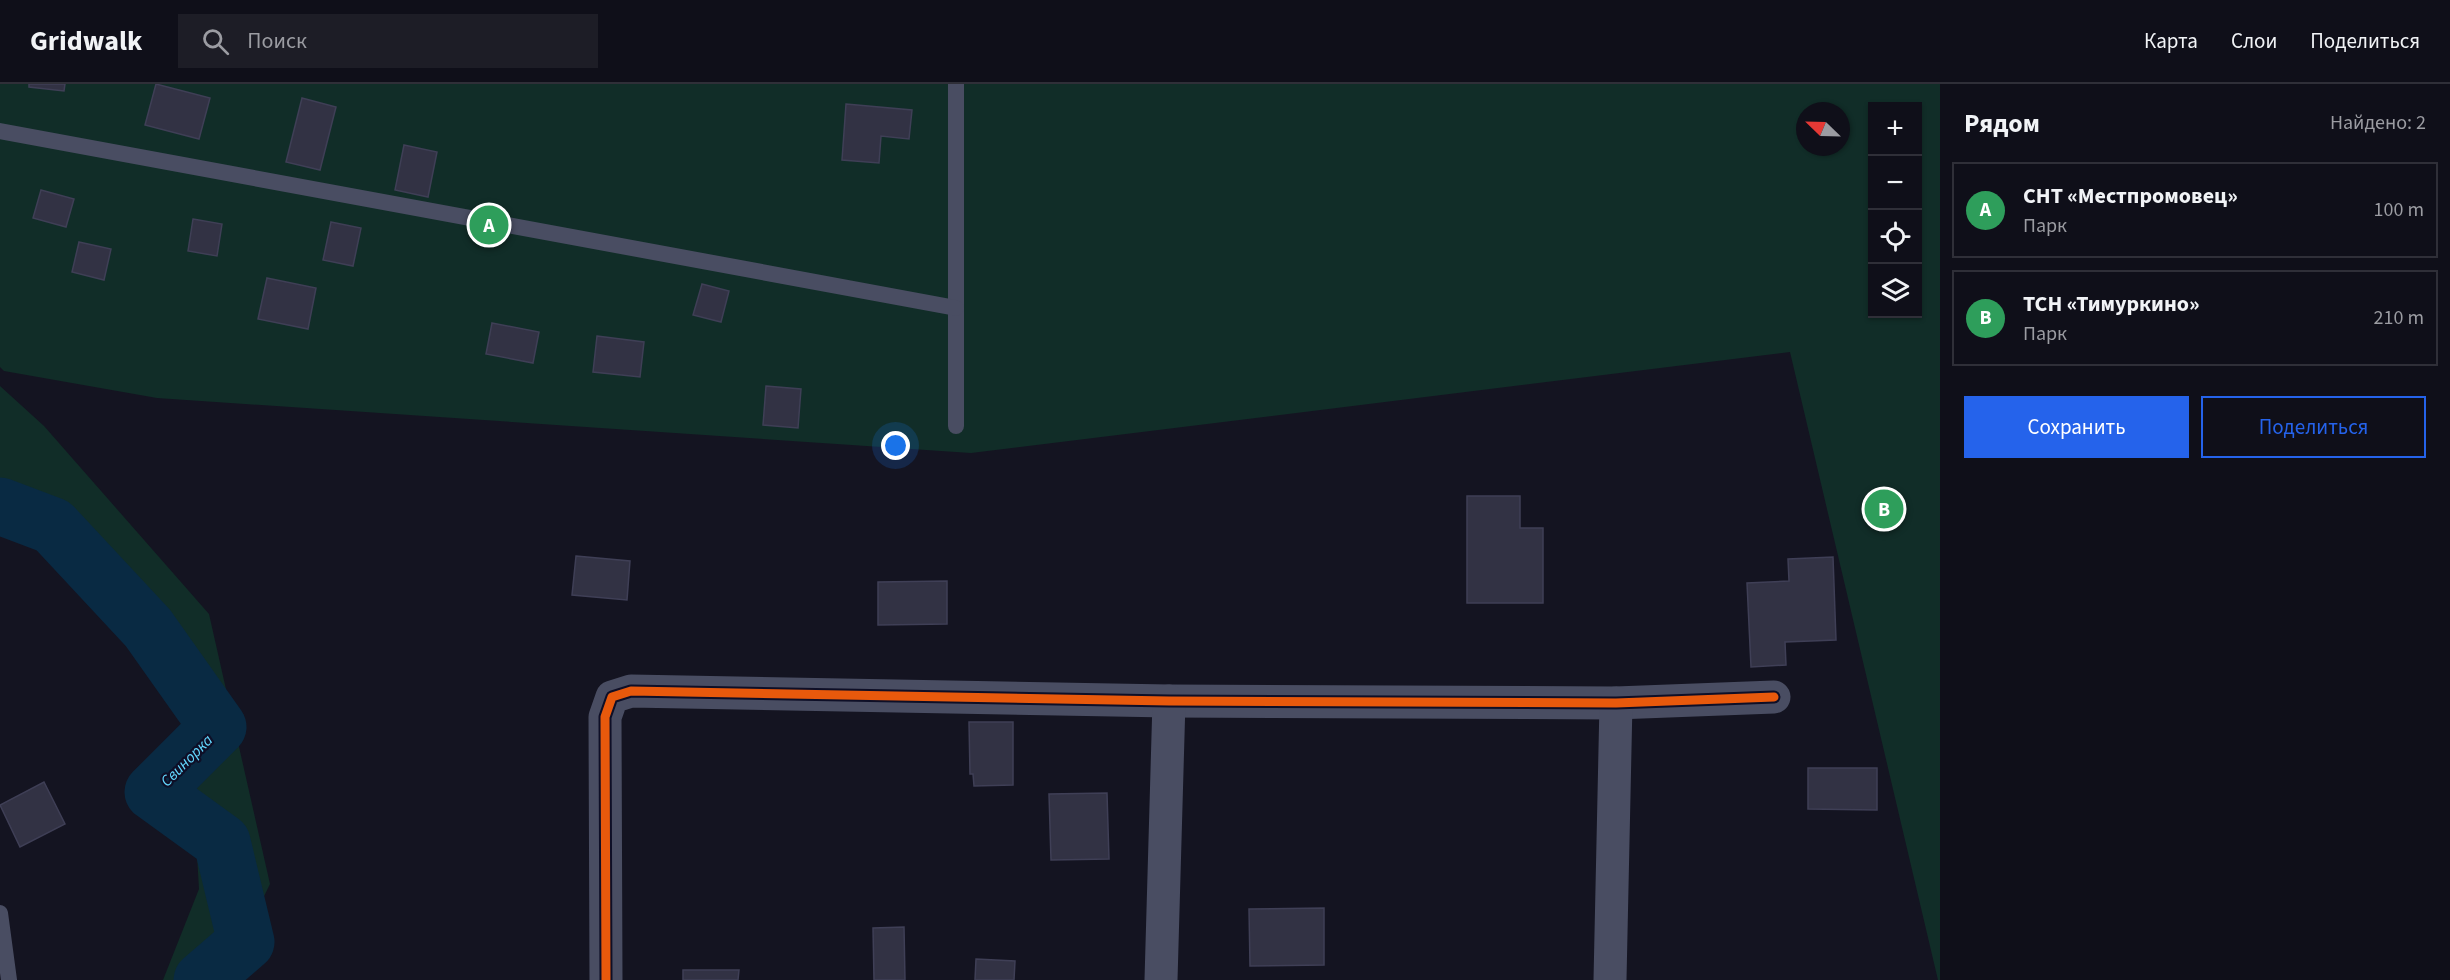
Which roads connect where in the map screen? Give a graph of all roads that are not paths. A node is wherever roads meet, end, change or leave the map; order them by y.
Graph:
1 (956, 84) edge
2 (0, 130) edge
3 (956, 308) junction
4 (956, 426) dead end
5 (1774, 697) dead end
6 (1169, 700) junction
7 (1616, 704) junction
8 (0, 913) edge
9 (9, 980) edge
10 (606, 980) edge
11 (1161, 980) edge
12 (1611, 980) edge

1 - 3 lane
2 - 3 lane
3 - 4 lane
5 - 7 street
6 - 7 street
6 - 10 street
6 - 11 street
7 - 12 street
8 - 9 lane

